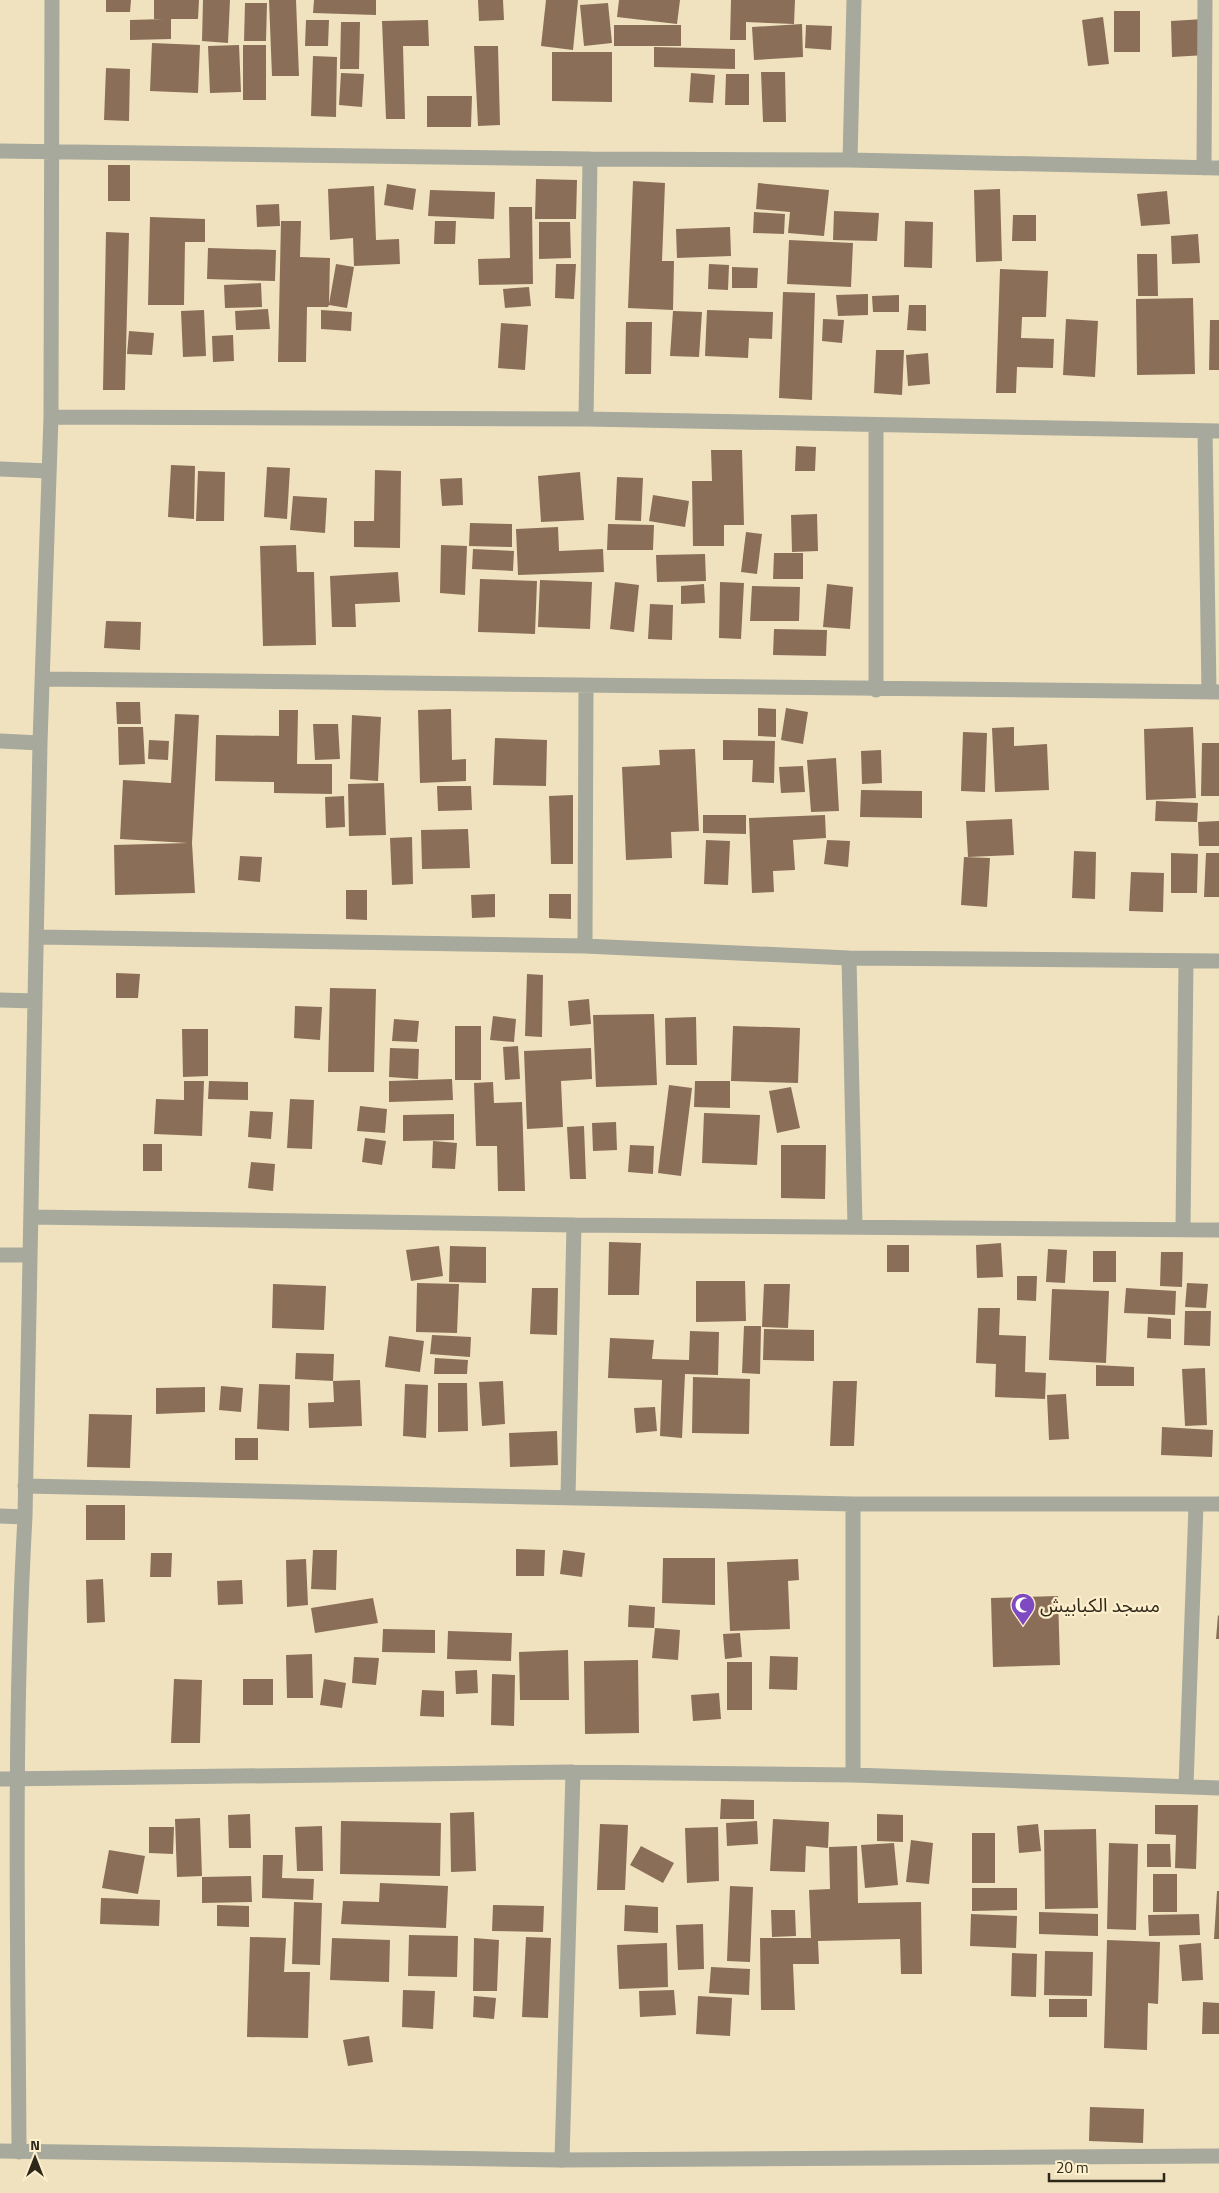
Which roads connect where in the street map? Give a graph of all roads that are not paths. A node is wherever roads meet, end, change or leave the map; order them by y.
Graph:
1 (52, 0) edge
2 (854, 0) edge
3 (1206, 0) edge
4 (0, 151) edge
5 (52, 152) junction
6 (590, 159) junction
7 (850, 160) junction
8 (1212, 168) edge
9 (51, 417) junction
10 (586, 419) junction
11 (876, 426) junction
12 (1212, 431) edge
13 (0, 469) edge
14 (49, 470) junction
15 (42, 679) junction
16 (586, 686) junction
17 (876, 690) junction
18 (1214, 692) edge
19 (0, 741) edge
20 (40, 743) junction
21 (38, 937) junction
22 (585, 946) junction
23 (849, 958) junction
24 (1186, 961) junction
25 (1219, 961) edge
26 (0, 1000) edge
27 (35, 1001) junction
28 (31, 1217) junction
29 (574, 1225) junction
30 (855, 1226) junction
31 (1184, 1229) junction
32 (1219, 1230) edge
33 (0, 1255) edge
34 (30, 1255) junction
35 (25, 1486) junction
36 (568, 1497) junction
37 (853, 1504) junction
38 (1219, 1504) edge
39 (1196, 1505) junction
40 (0, 1516) edge
41 (25, 1517) junction
42 (573, 1772) junction
43 (853, 1775) junction
44 (0, 1779) edge
45 (17, 1779) junction
46 (1186, 1786) junction
47 (1219, 1788) edge
48 (0, 2151) edge
49 (19, 2152) junction
50 (1219, 2156) edge
51 (562, 2160) junction

1 - 5 street
2 - 7 street
3 - 8 street
4 - 5 street
5 - 6 street
5 - 9 street
6 - 7 street
6 - 10 street
7 - 8 street
9 - 10 street
9 - 14 street
10 - 11 street
11 - 12 street
11 - 17 street
12 - 18 street
13 - 14 street
14 - 15 street
15 - 16 street
15 - 20 street
16 - 17 street
16 - 22 street
17 - 18 street
19 - 20 street
20 - 21 street
21 - 22 street
21 - 27 street
22 - 23 street
23 - 24 street
23 - 30 street
24 - 25 street
24 - 31 street
26 - 27 street
27 - 28 street
28 - 29 street
28 - 34 street
29 - 30 street
29 - 36 street
30 - 31 street
31 - 32 street
33 - 34 street
34 - 35 street
35 - 36 street
35 - 41 street
36 - 37 street
37 - 39 street
37 - 43 street
38 - 39 street
39 - 46 street
40 - 41 street
41 - 45 street
42 - 43 street
42 - 45 street
42 - 51 street
43 - 46 street
44 - 45 street
45 - 49 street
46 - 47 street
48 - 49 street
49 - 51 street
50 - 51 street

